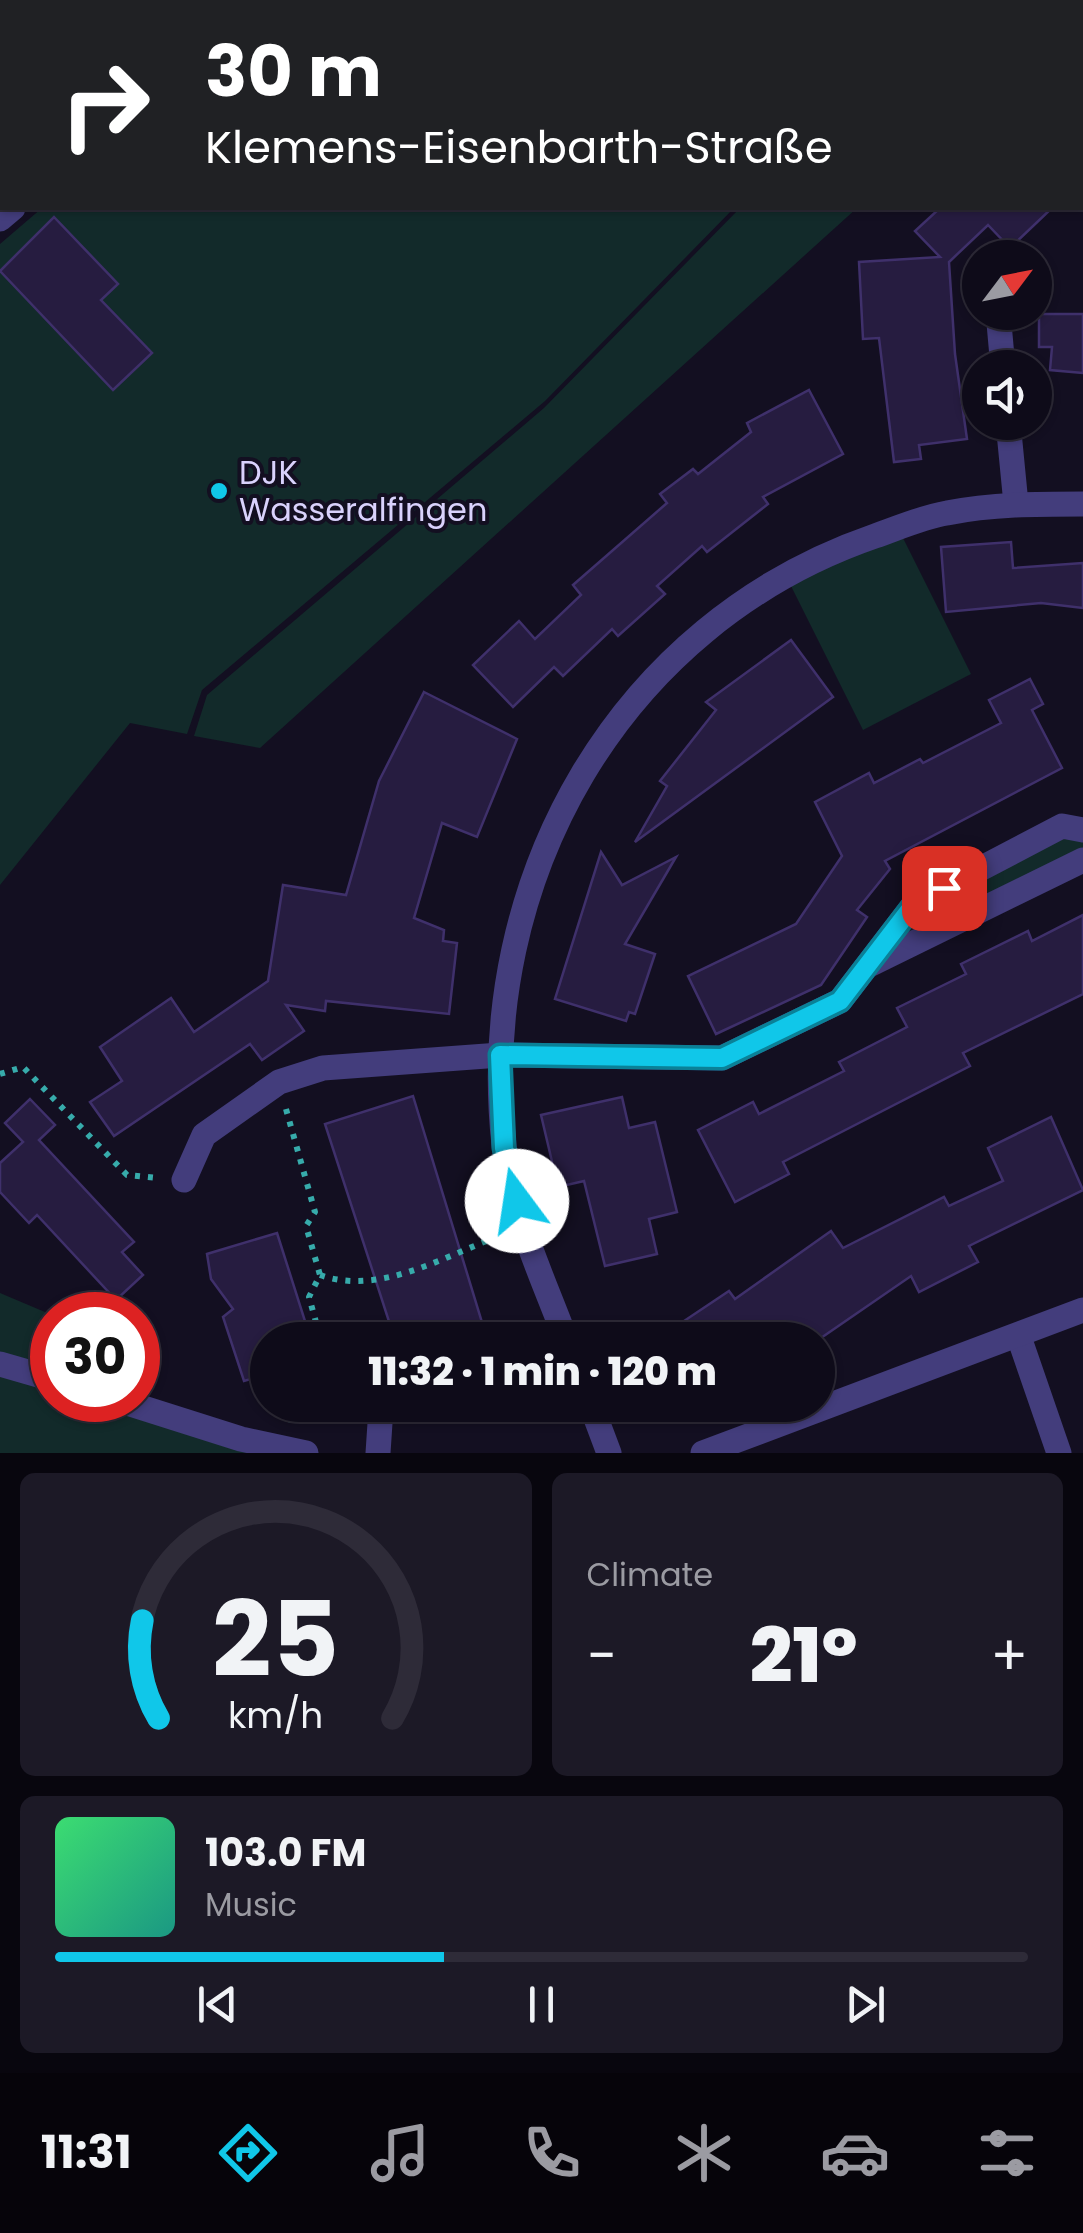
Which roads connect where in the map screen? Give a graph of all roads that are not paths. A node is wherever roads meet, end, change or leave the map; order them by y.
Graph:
1 (1010, 440) edge
2 (1016, 504) junction
3 (1083, 504) edge
4 (1083, 830) edge
5 (1083, 860) edge
6 (866, 967) junction
7 (500, 1055) junction
8 (184, 1180) road end
9 (1083, 1310) edge
10 (559, 1322) edge
11 (1019, 1337) junction
12 (0, 1364) edge
13 (30, 1373) edge
14 (160, 1416) edge
15 (380, 1422) edge
16 (597, 1422) edge
17 (238, 1446) edge
18 (306, 1453) edge
19 (378, 1453) edge
20 (609, 1453) edge
21 (703, 1453) edge
22 (1059, 1453) edge

1 - 2 street
2 - 3 street
2 - 7 street
4 - 6 street
5 - 6 street
6 - 7 street
7 - 8 street
7 - 10 street
9 - 11 street
11 - 21 street
11 - 22 street
12 - 13 street
14 - 17 street
15 - 19 street
16 - 20 street
17 - 18 street

